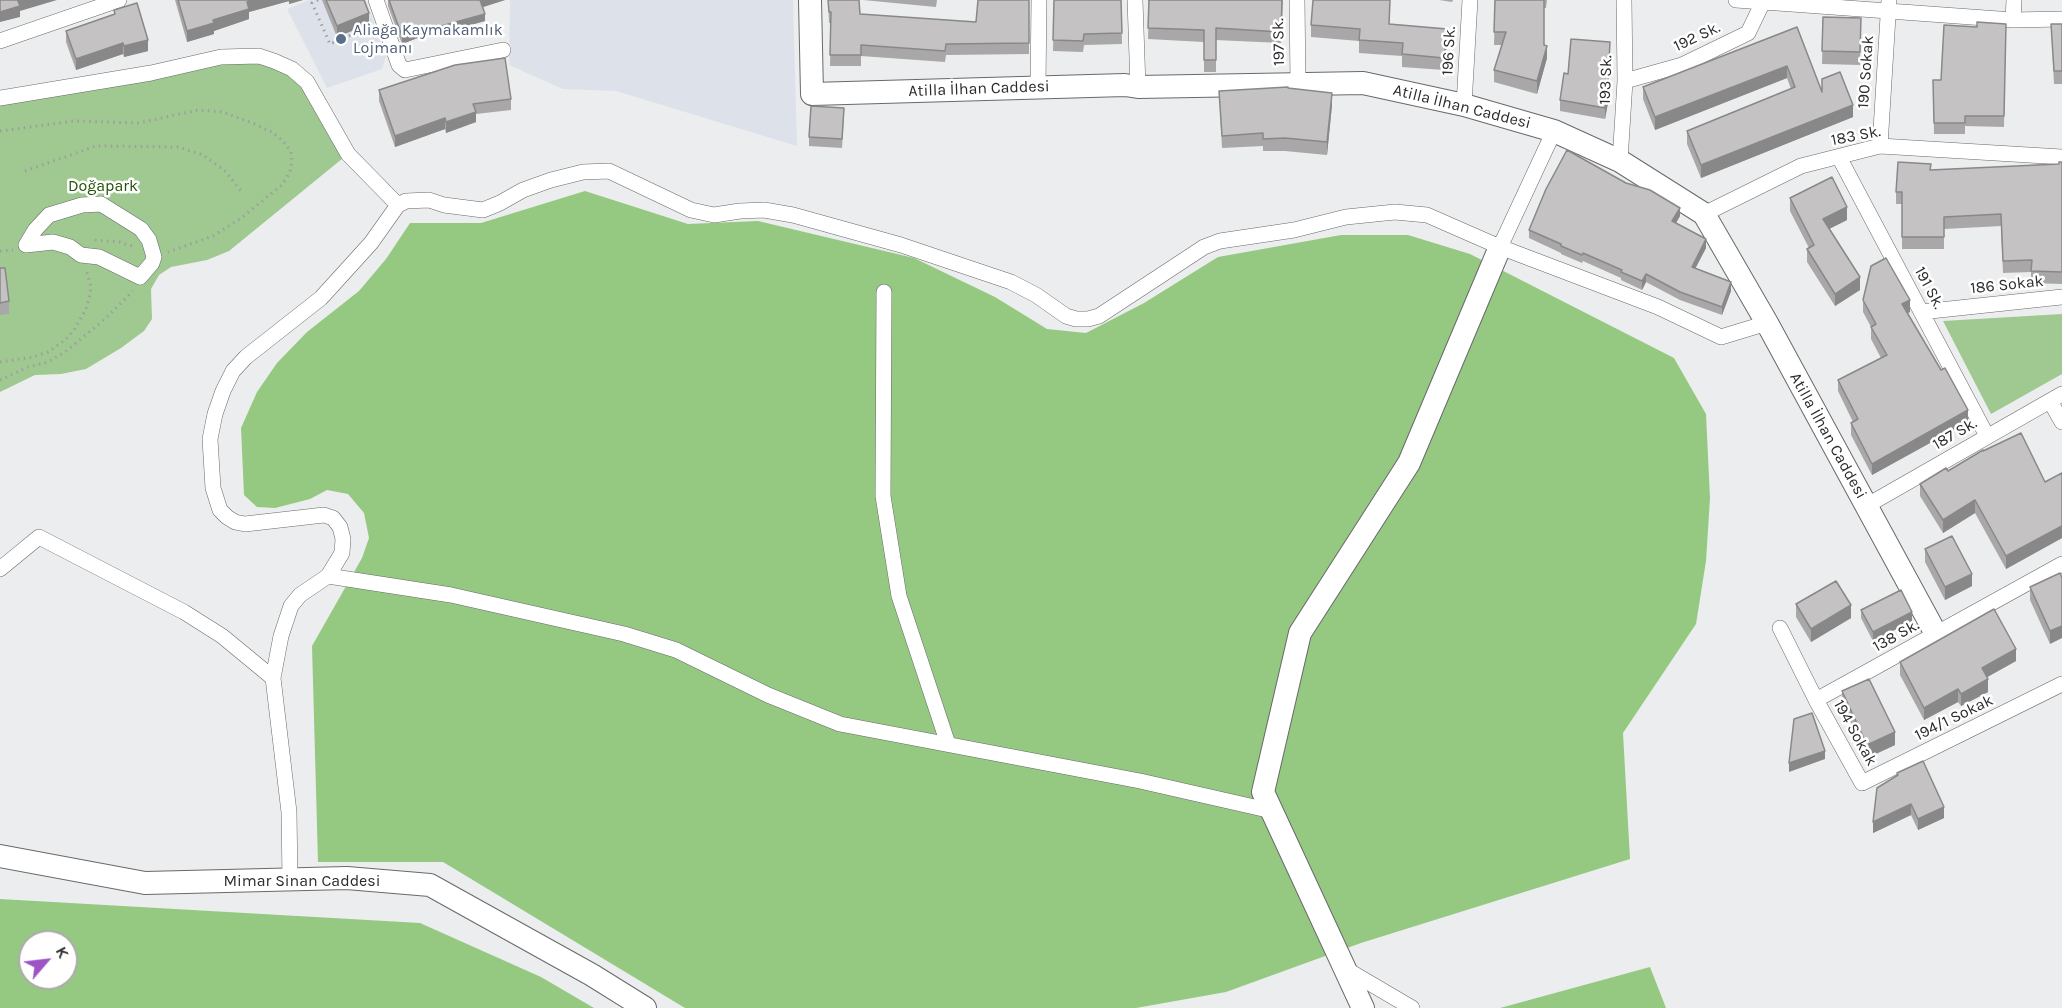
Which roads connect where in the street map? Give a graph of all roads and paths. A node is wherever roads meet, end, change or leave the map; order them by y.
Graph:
1 (119, 0) edge
2 (318, 0) edge
3 (376, 0) edge
4 (810, 0) edge
5 (1039, 0) edge
6 (1135, 0) edge
7 (1297, 0) edge
8 (1470, 0) edge
9 (1624, 0) edge
10 (1736, 0) edge
11 (2014, 0) edge
12 (1763, 2) junction
13 (1889, 6) edge
14 (362, 16) edge
15 (2062, 19) edge
16 (2013, 20) junction
17 (0, 41) edge
18 (503, 50) dead end
19 (1625, 81) junction
20 (1298, 83) junction
21 (1038, 87) junction
22 (1138, 87) junction
23 (0, 98) edge
24 (1464, 105) junction
25 (0, 131) edge
26 (1554, 131) junction
27 (1880, 146) junction
28 (1839, 157) junction
29 (2062, 157) edge
30 (1620, 161) junction
31 (25, 171) dead end
32 (241, 191) dead end
33 (398, 205) junction
34 (1704, 214) junction
35 (24, 247) junction
36 (1500, 247) junction
37 (0, 251) edge
38 (161, 258) dead end
39 (85, 268) dead end
40 (135, 288) dead end
41 (884, 292) dead end
42 (2062, 297) edge
43 (1920, 312) junction
44 (1767, 323) junction
45 (0, 362) edge
46 (0, 380) edge
47 (2056, 398) edge
48 (2062, 422) edge
49 (1987, 436) junction
50 (1866, 506) junction
51 (2062, 564) edge
52 (0, 569) edge
53 (328, 576) junction
54 (1780, 628) dead end
55 (1936, 634) junction
56 (273, 678) junction
57 (2062, 684) edge
58 (1816, 700) junction
59 (948, 744) junction
60 (1862, 783) joint
61 (1272, 811) junction
62 (0, 856) edge
63 (290, 880) junction
64 (1344, 968) junction
65 (645, 1008) edge
66 (1363, 1008) edge
67 (1412, 1008) edge

1 - 17 street
2 - 14 path
3 - 18 street
4 - 21 street, Atilla İlhan Caddesi
5 - 21 street
6 - 22 street
7 - 20 street, 197 Sk.
8 - 24 street, 196 Sk.
9 - 19 street, 193 Sk.
10 - 12 street
11 - 16 street
12 - 13 street
12 - 19 street, 192 Sk.
13 - 16 street
13 - 27 street, 190 Sokak
15 - 16 street
19 - 30 street, 193 Sk.
20 - 22 street, Atilla İlhan Caddesi
20 - 24 street, Atilla İlhan Caddesi
21 - 22 street, Atilla İlhan Caddesi
23 - 33 street
24 - 26 street, Atilla İlhan Caddesi
25 - 38 path
26 - 30 street, Atilla İlhan Caddesi
26 - 36 street
27 - 28 street, 183 Sk.
27 - 29 street, 183 Sk.
28 - 34 street, 183 Sk.
28 - 43 street, 191 Sk.
30 - 34 street, Atilla İlhan Caddesi
31 - 32 path
33 - 36 street
33 - 53 street
34 - 44 street, Atilla İlhan Caddesi
35 - 35 street
35 - 37 path
36 - 44 street
36 - 61 street
39 - 45 path
40 - 46 path
41 - 59 street
42 - 43 street, 186 Sokak
43 - 49 street, 191 Sk.
44 - 50 street, Atilla İlhan Caddesi
47 - 48 street
47 - 49 street, 187 Sk.
49 - 50 street, 187 Sk.
50 - 55 street, Atilla İlhan Caddesi
51 - 55 street, 138 Sk.
52 - 56 street
53 - 56 street
53 - 59 street
54 - 58 street
55 - 58 street, 138 Sk.
56 - 63 street
57 - 60 street, 194/1 Sokak
58 - 60 street, 194 Sokak
59 - 61 street
61 - 64 street
62 - 63 street, Mimar Sinan Caddesi
63 - 65 street, Mimar Sinan Caddesi
64 - 66 street
64 - 67 street

